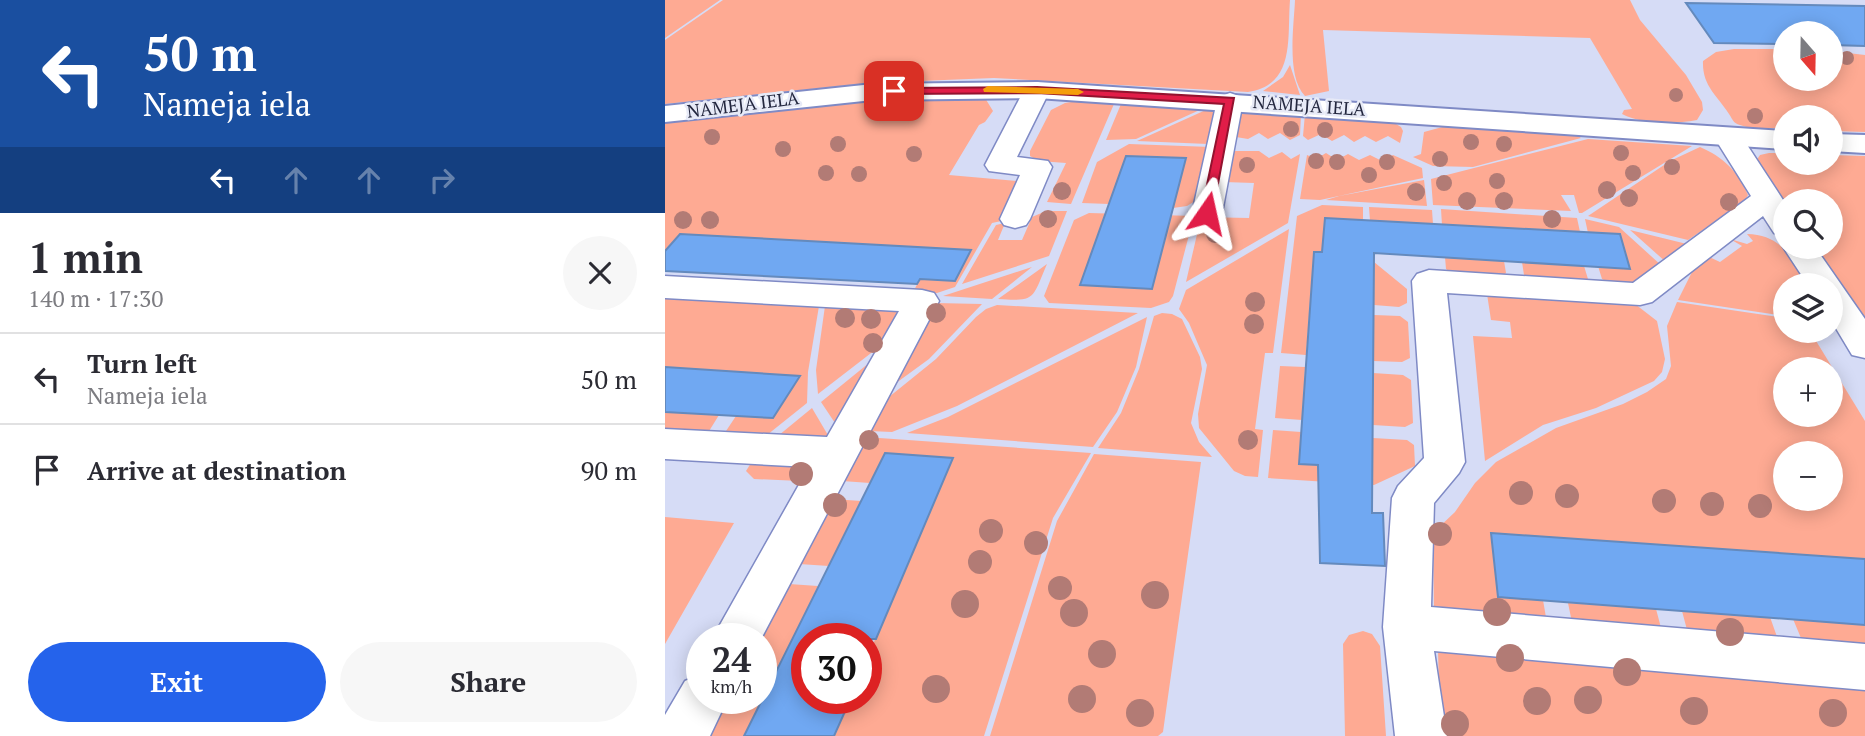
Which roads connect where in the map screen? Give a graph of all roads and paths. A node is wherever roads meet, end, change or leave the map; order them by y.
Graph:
1 (1037, 90) junction
2 (1230, 101) junction
3 (665, 114) edge
4 (1728, 137) junction
5 (1773, 139) edge
6 (1843, 143) edge
7 (1865, 144) edge
8 (1773, 207) edge
9 (1207, 213) dead end
10 (1773, 214) edge
11 (1016, 219) dead end
12 (665, 287) edge
13 (1843, 312) edge
14 (1865, 346) edge
15 (665, 444) edge
16 (840, 453) junction
17 (745, 623) edge
18 (1407, 627) junction
19 (1865, 667) edge
20 (694, 714) edge
21 (682, 736) edge
22 (1421, 736) edge

1 - 2 street, NAMEJA IELA
1 - 3 street, NAMEJA IELA
1 - 11 street
2 - 4 street, NAMEJA IELA
2 - 9 street
4 - 5 street, NAMEJA IELA
4 - 8 street
6 - 7 street
10 - 18 street
12 - 16 street
13 - 14 street
15 - 16 street
16 - 17 street
18 - 19 street
18 - 22 street
20 - 21 street

